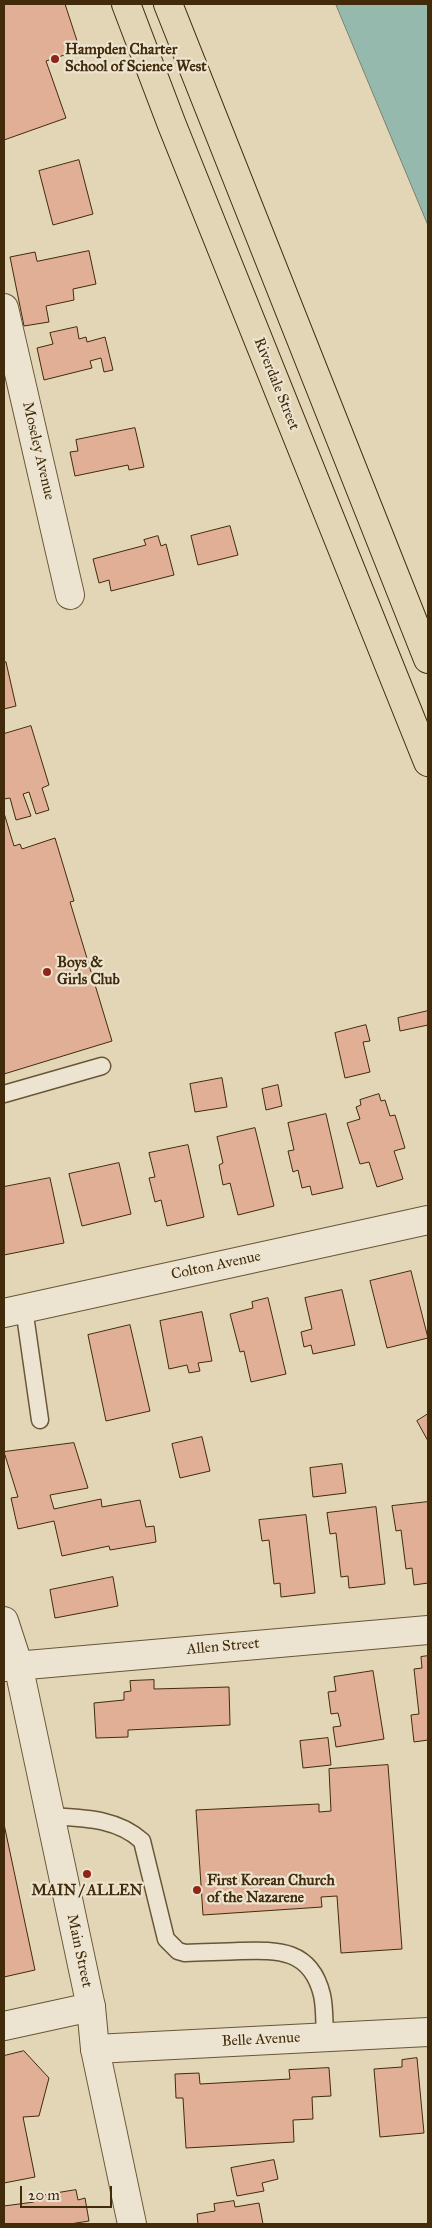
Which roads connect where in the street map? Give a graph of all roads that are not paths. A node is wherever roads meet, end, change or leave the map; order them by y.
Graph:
1 (126, 4) edge
2 (168, 4) edge
3 (4, 308) edge
4 (70, 595) dead end
5 (428, 659) edge
6 (428, 762) edge
7 (102, 1066) dead end
8 (4, 1094) edge
9 (428, 1220) edge
10 (14, 1310) edge
11 (40, 1420) dead end
12 (4, 1621) edge
13 (428, 1630) edge
14 (11, 1665) edge
15 (50, 1816) junction
16 (91, 2007) junction
17 (4, 2026) edge
18 (428, 2032) edge
19 (324, 2037) junction
20 (95, 2049) junction
21 (132, 2224) edge

1 - 6 highway, Riverdale Street
2 - 5 highway
3 - 4 street, Moseley Avenue
7 - 8 lane
9 - 10 street, Colton Avenue
10 - 11 lane
12 - 14 street, Main Street
13 - 14 street, Allen Street
14 - 15 street, Main Street
15 - 16 street, Main Street
15 - 19 lane
16 - 17 street
16 - 20 street, Main Street
18 - 19 street, Belle Avenue
19 - 20 street, Belle Avenue
20 - 21 street, Main Street

